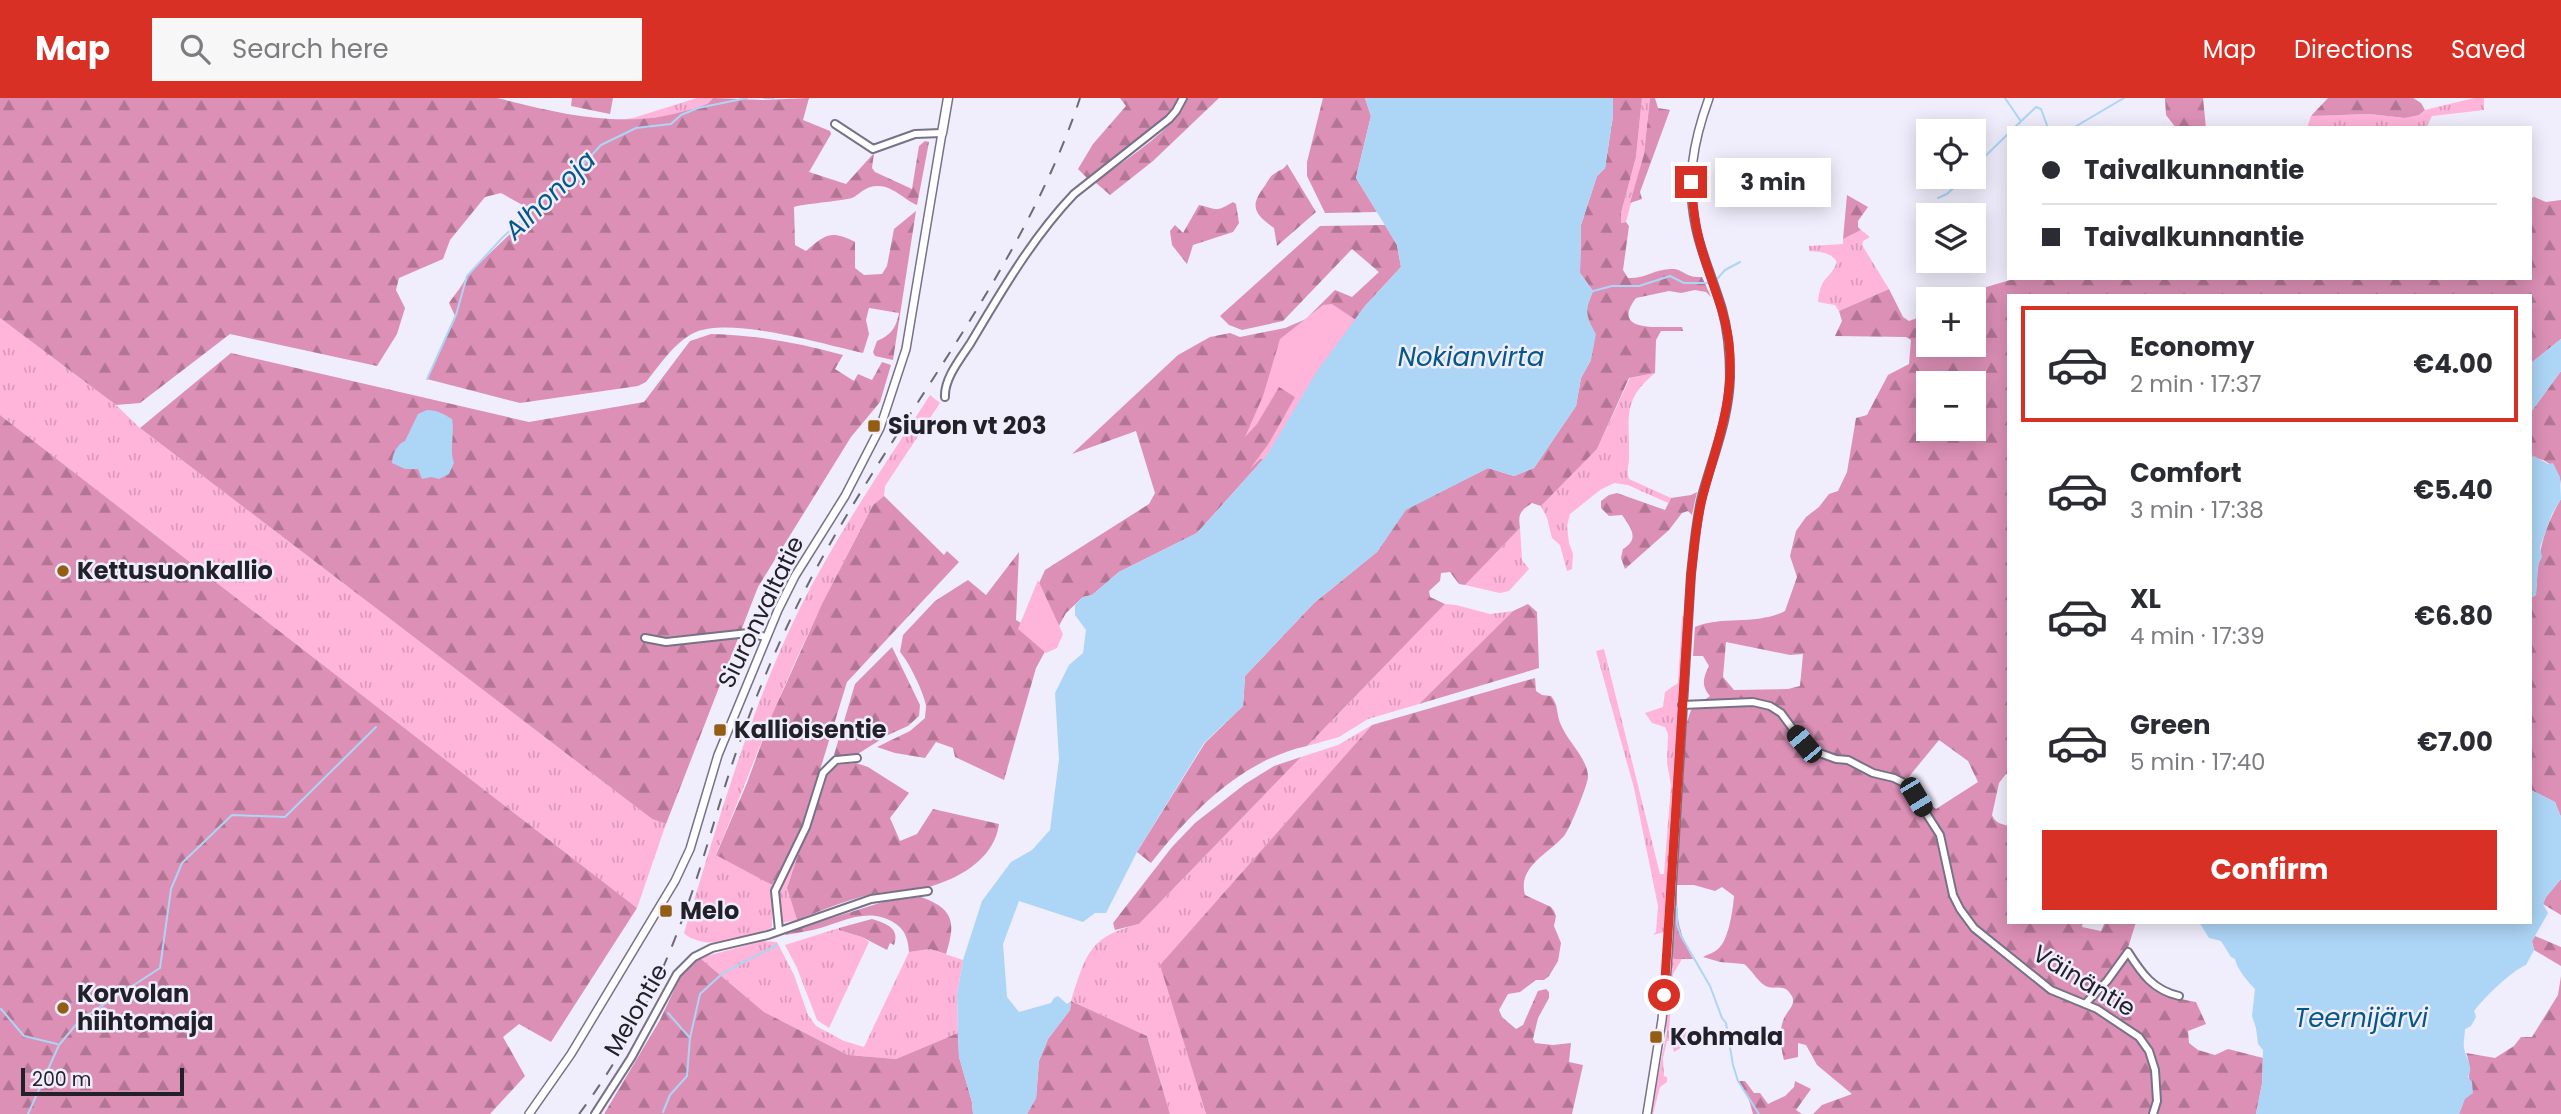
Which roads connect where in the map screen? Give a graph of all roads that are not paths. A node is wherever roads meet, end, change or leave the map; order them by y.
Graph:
1 (948, 98) edge
2 (1183, 98) edge
3 (1709, 98) edge
4 (835, 124) dead end
5 (942, 134) junction
6 (945, 397) dead end
7 (766, 637) junction
8 (645, 638) dead end
9 (1682, 705) junction
10 (857, 758) dead end
11 (928, 891) dead end
12 (779, 930) junction
13 (2179, 996) dead end
14 (2085, 1004) junction
15 (528, 1114) edge
16 (595, 1114) edge
17 (1647, 1114) edge
18 (2154, 1114) edge

1 - 5 main road, Siuronvaltatie
2 - 6 street
3 - 9 street
4 - 5 street
5 - 7 street, Siuronvaltatie
7 - 8 street
7 - 15 street, Siuronvaltatie
9 - 14 street, Väinäntie
9 - 17 street
10 - 12 street
11 - 12 street, Melontie
12 - 16 street, Melontie
13 - 14 street
14 - 18 street, Väinäntie

